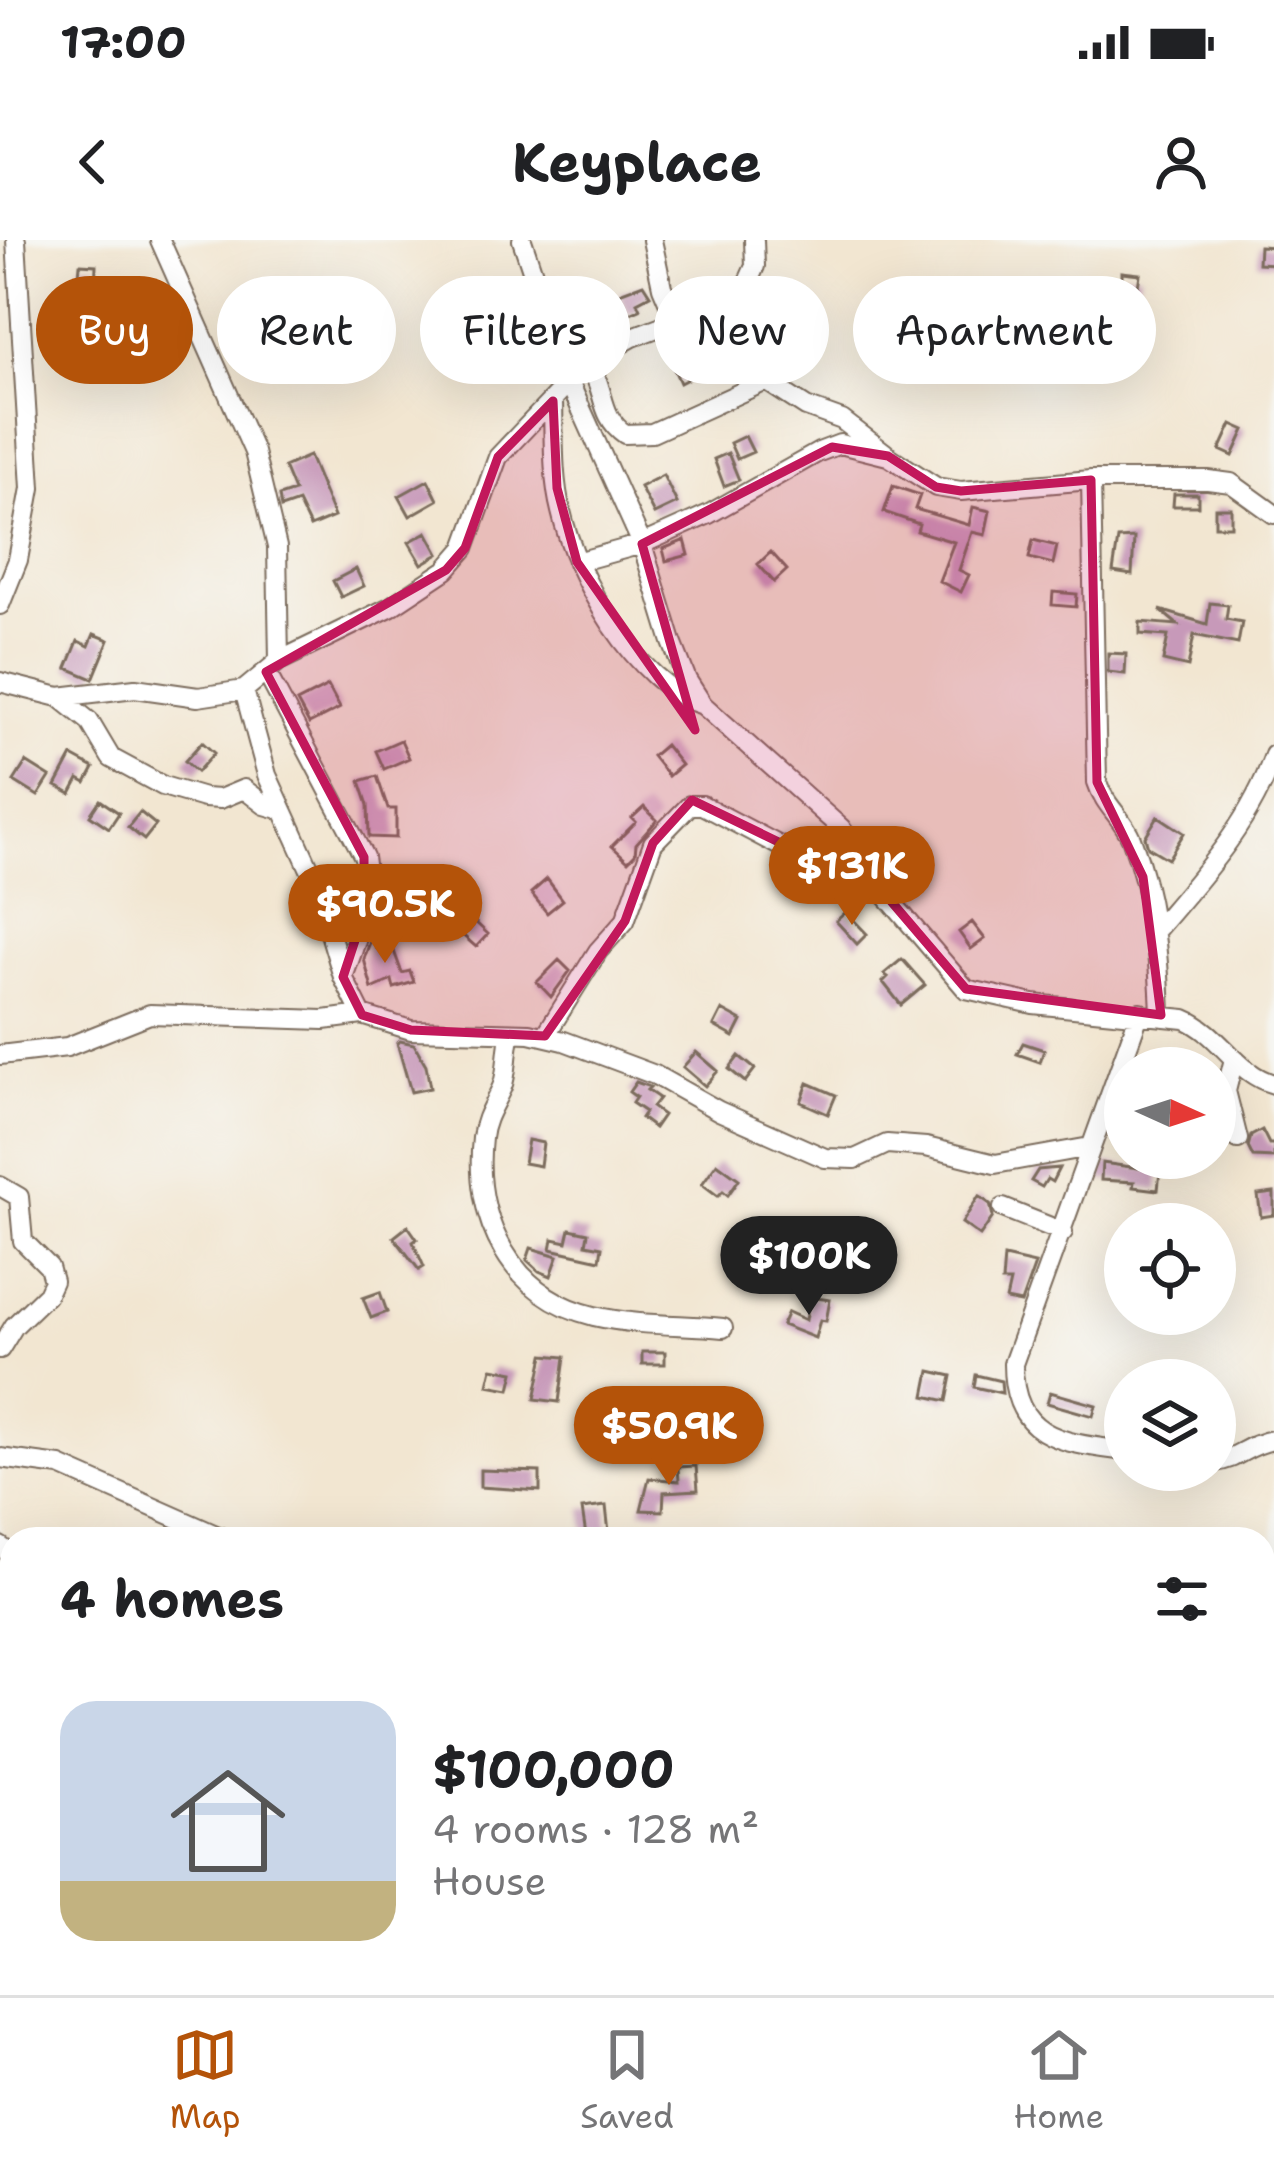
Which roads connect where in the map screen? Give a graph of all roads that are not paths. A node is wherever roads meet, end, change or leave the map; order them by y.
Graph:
1 (16, 240) edge
2 (160, 240) edge
3 (522, 240) edge
4 (652, 240) edge
5 (754, 240) edge
6 (534, 276) edge
7 (660, 276) edge
8 (751, 276) edge
9 (566, 384) edge
10 (569, 384) edge
11 (598, 384) edge
12 (553, 401) junction
13 (888, 456) junction
14 (1091, 480) junction
15 (1274, 514) edge
16 (642, 544) junction
17 (577, 562) junction
18 (5, 581) edge
19 (0, 605) edge
20 (273, 667) junction
21 (0, 682) edge
22 (244, 689) junction
23 (59, 697) junction
24 (703, 705) junction
25 (1274, 755) edge
26 (279, 809) junction
27 (884, 893) junction
28 (1156, 930) junction
29 (344, 977) junction
30 (1140, 1012) junction
31 (362, 1015) junction
32 (1161, 1015) junction
33 (511, 1033) junction
34 (545, 1036) junction
35 (1222, 1047) edge
36 (0, 1055) edge
37 (1236, 1061) edge
38 (1274, 1084) edge
39 (1236, 1131) edge
40 (1238, 1139) dead end
41 (1090, 1147) junction
42 (0, 1186) edge
43 (1003, 1208) dead end
44 (1063, 1232) junction
45 (723, 1328) dead end
46 (0, 1349) edge
47 (1274, 1440) edge
48 (1104, 1448) edge
49 (1236, 1455) edge
50 (0, 1458) edge
51 (199, 1527) edge

1 - 18 street
2 - 20 street
3 - 6 street
4 - 7 street
5 - 8 street
9 - 12 street
10 - 16 street
11 - 13 street
12 - 17 street
12 - 20 street
13 - 14 street
13 - 16 street
14 - 15 street
14 - 28 street
16 - 17 street
16 - 24 street
17 - 24 street
18 - 19 street
20 - 22 street
20 - 29 street
21 - 23 street
22 - 23 street
22 - 26 street
23 - 26 street
24 - 27 street
25 - 28 street
26 - 29 street
27 - 30 street
27 - 34 street
28 - 32 street
29 - 31 street
30 - 32 street
30 - 41 street
31 - 33 street
31 - 36 street
32 - 35 street
33 - 34 street
33 - 45 street
34 - 41 street
37 - 38 street
39 - 40 street
41 - 44 street
42 - 46 street
43 - 44 street
44 - 48 street
47 - 49 street
50 - 51 street

